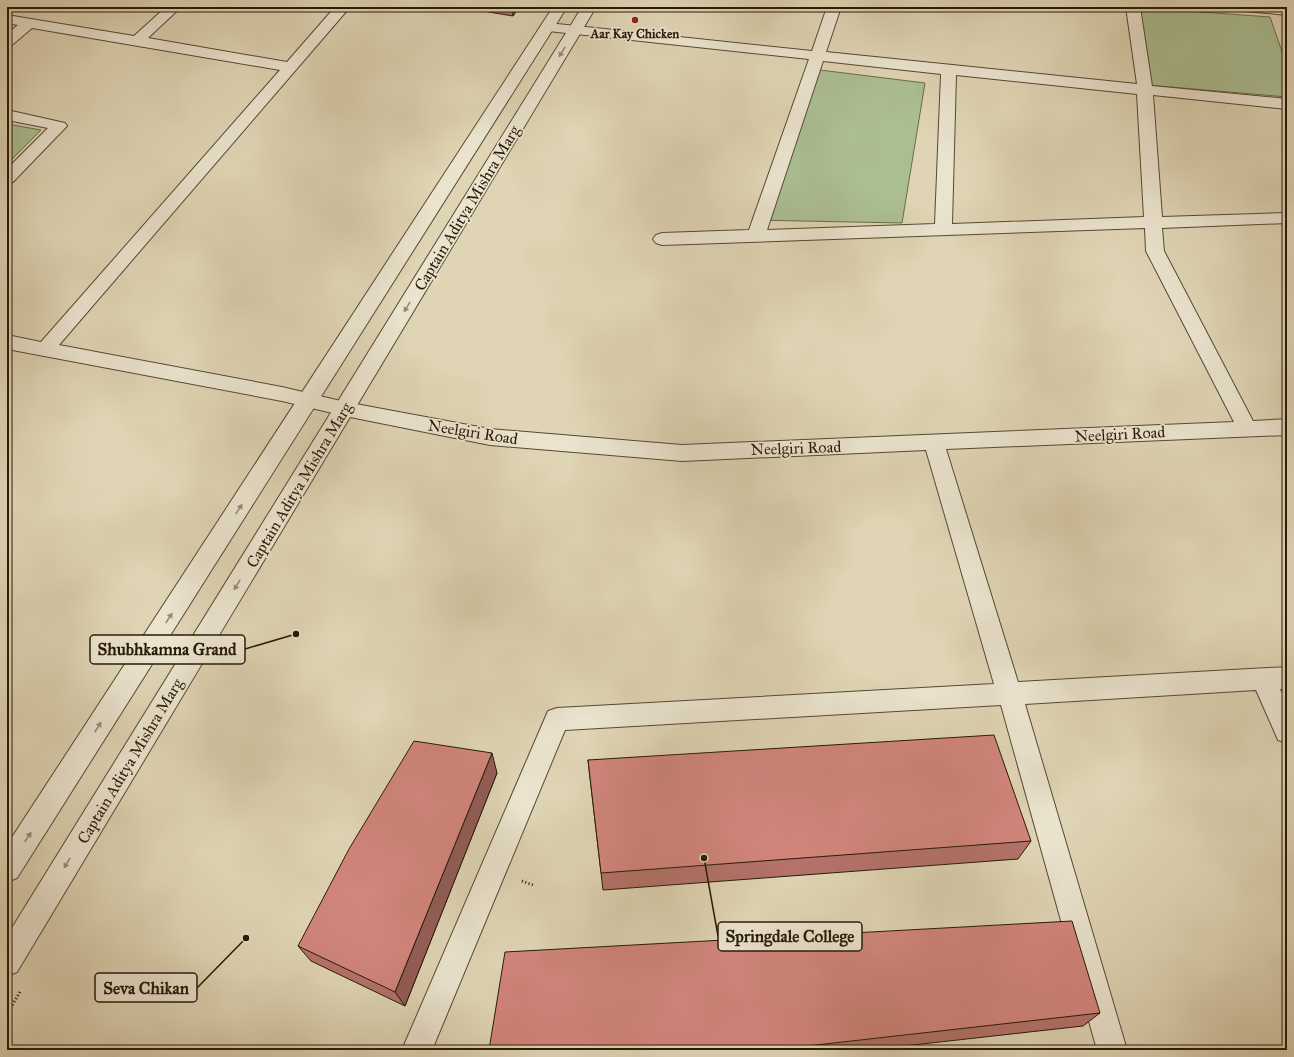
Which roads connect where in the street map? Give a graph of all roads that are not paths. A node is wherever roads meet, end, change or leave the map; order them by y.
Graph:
1 (174, 7) edge
2 (343, 7) edge
3 (560, 7) edge
4 (590, 7) edge
5 (834, 7) edge
6 (1133, 7) edge
7 (1246, 7) edge
8 (1287, 11) edge
9 (7, 19) edge
10 (29, 23) junction
11 (548, 27) junction
12 (576, 30) junction
13 (137, 41) junction
14 (7, 42) edge
15 (817, 56) junction
16 (291, 67) junction
17 (949, 70) junction
18 (1145, 90) junction
19 (1287, 104) edge
20 (7, 115) edge
21 (7, 178) edge
22 (1287, 218) edge
23 (1153, 223) junction
24 (943, 230) junction
25 (756, 236) junction
26 (662, 239) dead end
27 (7, 342) edge
28 (45, 349) junction
29 (309, 399) junction
30 (345, 409) junction
31 (1287, 427) edge
32 (1247, 428) junction
33 (934, 443) junction
34 (1275, 679) edge
35 (1010, 695) junction
36 (1287, 732) edge
37 (7, 869) edge
38 (7, 962) edge
39 (417, 1050) edge
40 (1112, 1050) edge

1 - 13 street
2 - 16 street
3 - 11 street, Captain Aditya Mishra Marg
4 - 12 street, Captain Aditya Mishra Marg
5 - 15 street
6 - 18 street
7 - 8 street
9 - 10 street
10 - 13 street
10 - 14 street
11 - 12 street
11 - 29 street, Captain Aditya Mishra Marg
12 - 15 street
12 -> 30 street, Captain Aditya Mishra Marg
13 - 16 street
15 - 17 street
15 - 25 street
16 - 28 street
17 - 18 street
17 - 24 street
18 - 19 street
18 - 23 street
20 - 21 street
22 - 23 street
23 - 24 street
23 - 32 street
24 - 25 street
25 - 26 street
27 - 28 street, Neelgiri Road
28 - 29 street, Neelgiri Road
29 - 30 street, Neelgiri Road
37 -> 29 street, Captain Aditya Mishra Marg
30 - 33 street, Neelgiri Road
30 -> 38 street, Captain Aditya Mishra Marg
31 - 32 street, Neelgiri Road
32 - 33 street, Neelgiri Road
33 - 35 street
34 - 35 street
34 - 36 street
35 - 39 street
35 - 40 street

